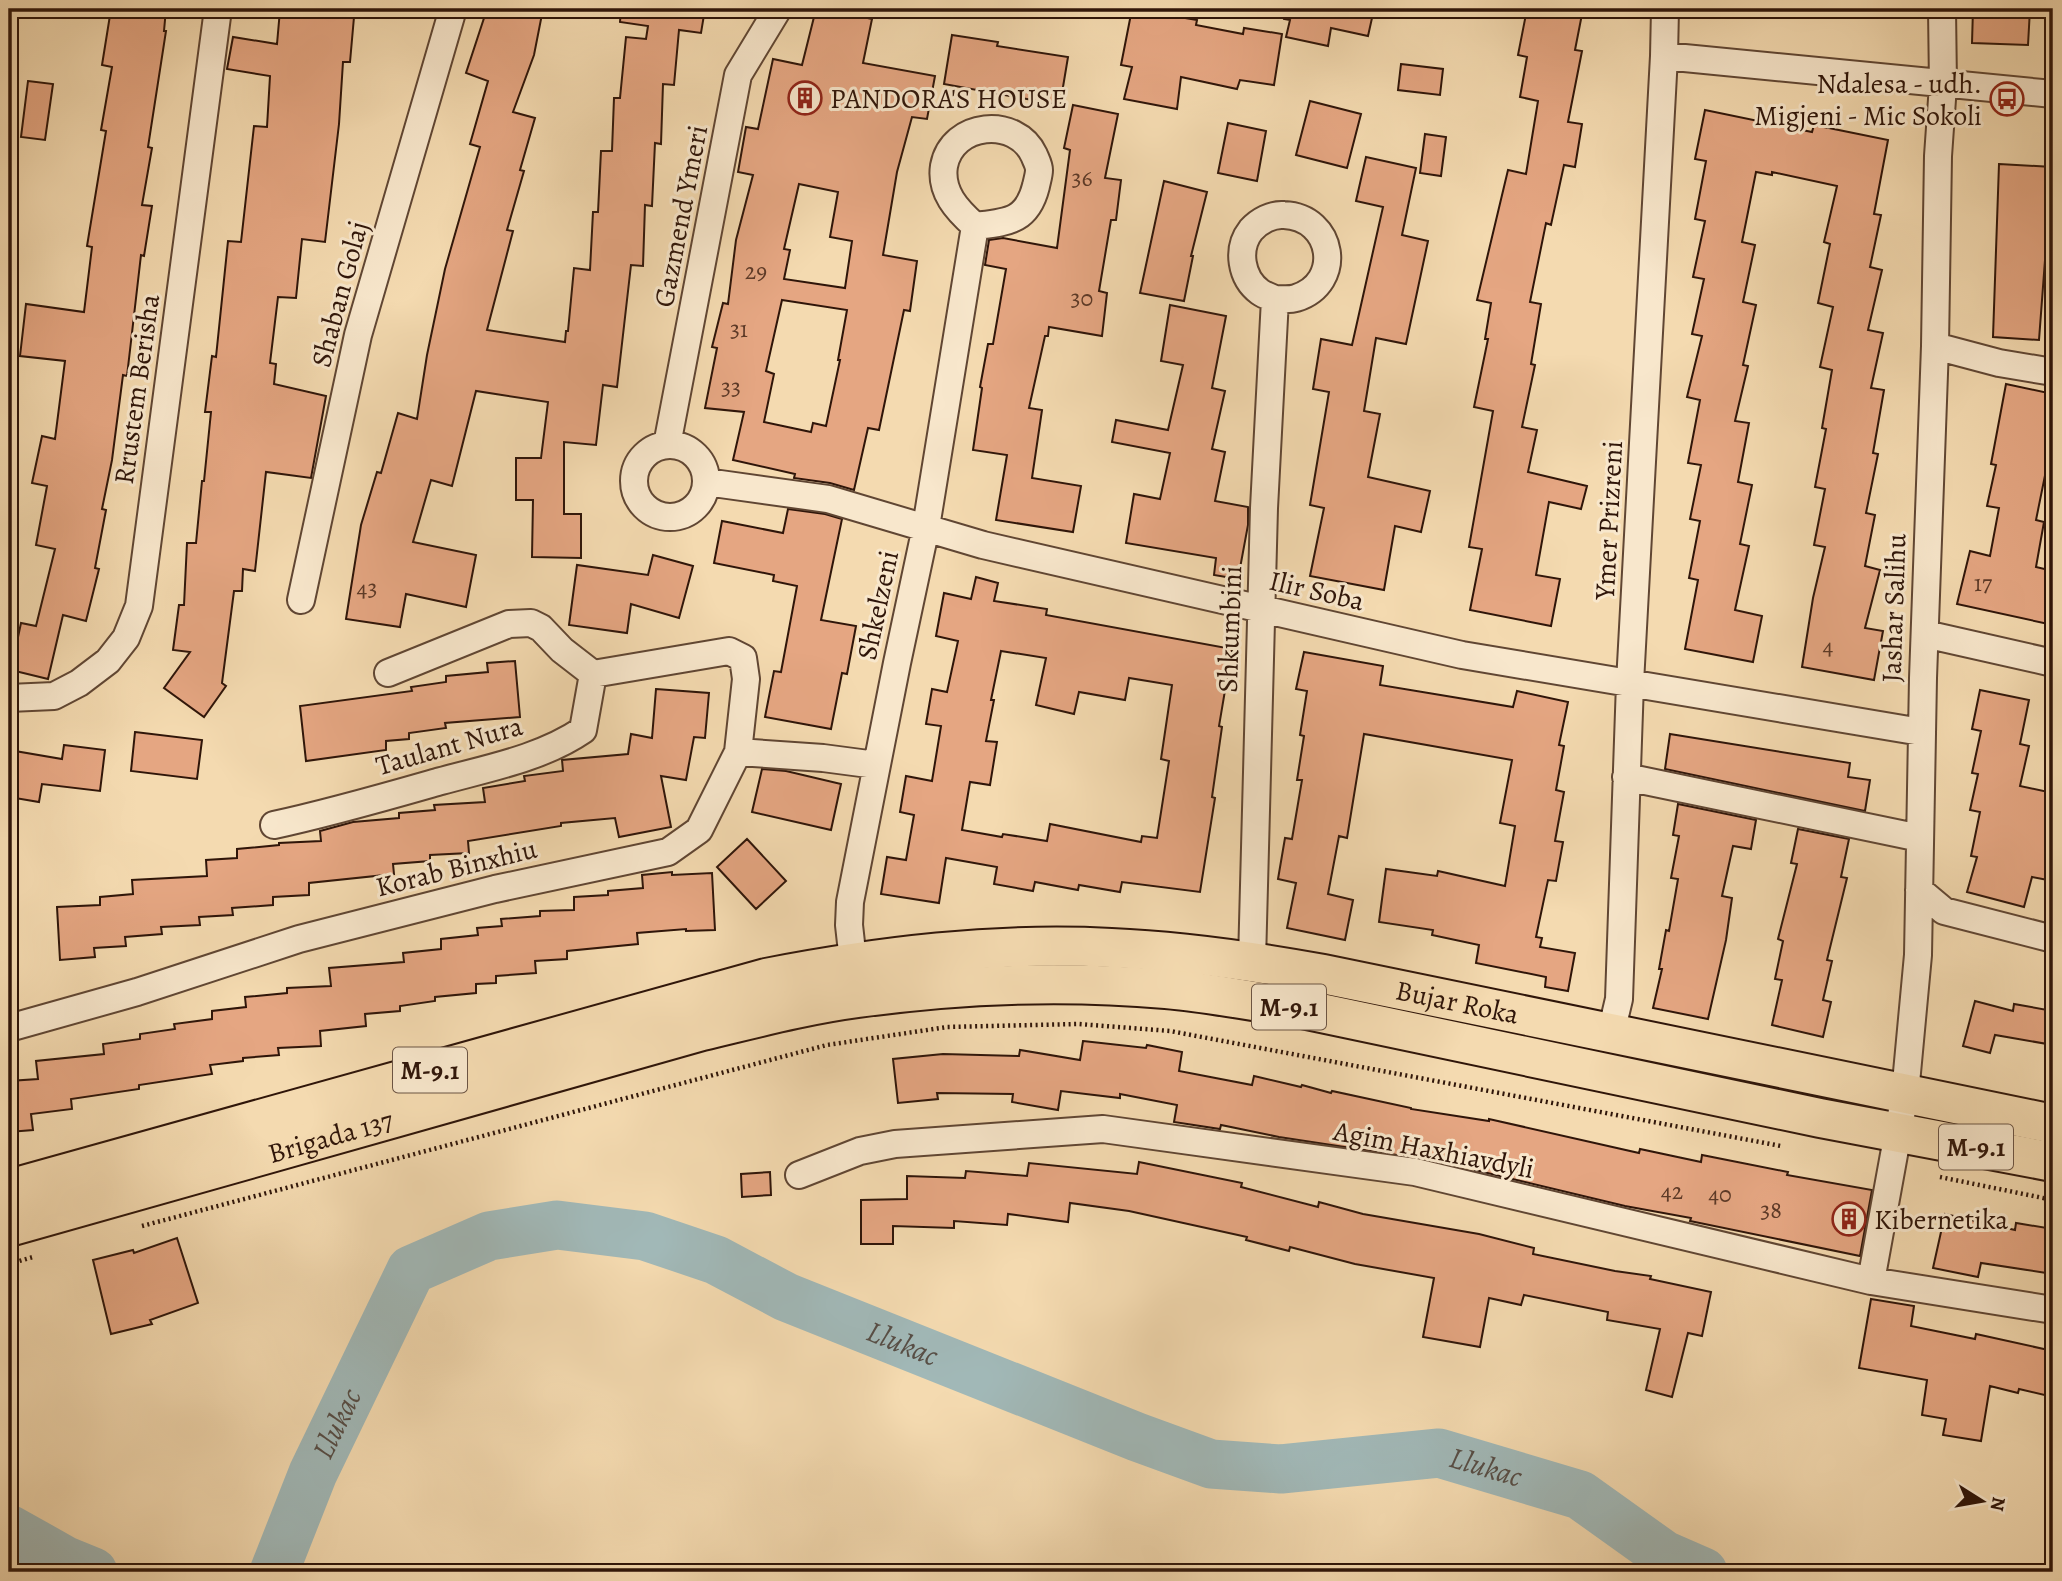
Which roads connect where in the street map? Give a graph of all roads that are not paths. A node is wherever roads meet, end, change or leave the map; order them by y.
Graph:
1 (218, 9) edge
2 (453, 9) edge
3 (778, 9) edge
4 (1665, 9) edge
5 (1942, 9) edge
6 (1664, 56) junction
7 (1943, 85) junction
8 (2053, 94) edge
9 (975, 226) dead end
10 (1275, 299) dead end
11 (1935, 346) junction
12 (2053, 372) edge
13 (667, 445) junction
14 (706, 482) junction
15 (926, 527) junction
16 (301, 600) dead end
17 (1261, 610) junction
18 (1925, 634) junction
19 (2053, 663) edge
20 (388, 673) dead end
21 (593, 674) junction
22 (1630, 683) junction
23 (9, 698) edge
24 (1921, 732) junction
25 (738, 752) junction
26 (876, 765) junction
27 (1626, 776) junction
28 (274, 825) dead end
29 (1920, 838) junction
30 (1919, 890) junction
31 (2053, 939) edge
32 (1252, 961) junction
33 (855, 980) junction
34 (9, 1028) edge
35 (1611, 1033) junction
36 (1905, 1094) junction
37 (2053, 1124) edge
38 (1899, 1132) junction
39 (2053, 1162) edge
40 (799, 1175) dead end
41 (9, 1189) edge
42 (9, 1227) edge
43 (1871, 1281) junction
44 (2053, 1310) edge

1 - 23 street, Rrustem Berisha
2 - 16 street, Shaban Golaj
3 - 13 street, Gazmend Ymeri
4 - 6 street, Ymer Prizreni
5 - 7 street, Jashar Salihu
6 - 7 street
6 - 22 street, Ymer Prizreni
7 - 8 street
7 - 11 street, Jashar Salihu
9 - 15 street, Shkelzeni
10 - 17 street, Shkumbini
11 - 12 street
11 - 18 street, Jashar Salihu
13 - 14 street
13 - 14 street
14 - 15 street, Ilir Soba
15 - 17 street, Ilir Soba
15 - 26 street, Shkelzeni
17 - 22 street, Ilir Soba
17 - 32 street, Shkumbini
18 - 19 street
18 - 24 street, Jashar Salihu
20 - 21 street
21 - 25 street
21 - 28 street, Taulant Nura
22 - 24 street, Ilir Soba
22 - 27 street, Ymer Prizreni
24 - 29 street, Jashar Salihu
25 - 26 street
25 - 34 street, Korab Binxhiu
26 - 33 street, Shkelzeni
27 - 29 street
27 - 35 street, Ymer Prizreni
29 - 30 street, Jashar Salihu
30 - 31 street
30 - 36 street, Jashar Salihu
32 - 33 main road, Bujar Roka / M-9.1
32 - 35 main road, Bujar Roka / M-9.1
33 - 38 main road, Bujar Roka / M-9.1
33 - 41 main road, Brigada 137 / M-9.1
33 - 42 main road, Brigada 137 / M-9.1
35 - 36 main road, Bujar Roka / M-9.1
36 - 37 main road, Bujar Roka / M-9.1
36 - 38 street, Jashar Salihu
38 - 39 main road, Bujar Roka / M-9.1
38 - 43 street
40 - 43 street, Agim Haxhiavdyli
43 - 44 street, Agim Haxhiavdyli

